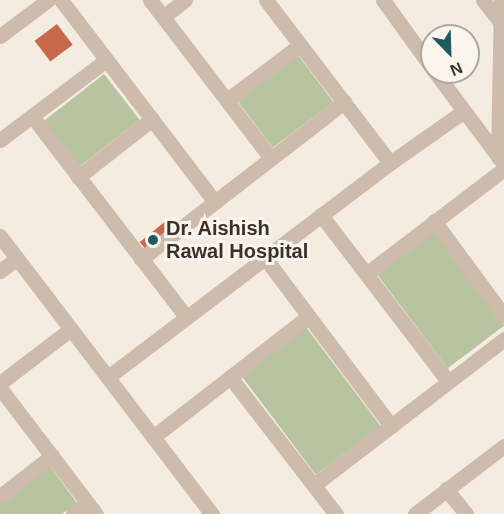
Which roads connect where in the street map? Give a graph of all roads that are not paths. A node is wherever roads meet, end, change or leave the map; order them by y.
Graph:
1 (48, 0) edge
2 (61, 0) edge
3 (150, 0) edge
4 (185, 0) edge
5 (266, 0) edge
6 (383, 0) edge
7 (483, 0) edge
8 (501, 0) edge
9 (163, 17) junction
10 (500, 22) junction
11 (0, 36) edge
12 (300, 45) junction
13 (420, 51) edge
14 (106, 60) junction
15 (444, 84) edge
16 (227, 100) junction
17 (344, 102) junction
18 (464, 111) junction
19 (32, 116) junction
20 (152, 120) junction
21 (0, 140) edge
22 (272, 158) junction
23 (390, 163) junction
24 (502, 163) edge
25 (78, 177) junction
26 (215, 202) junction
27 (321, 215) junction
28 (434, 221) junction
29 (0, 236) edge
30 (17, 258) junction
31 (265, 258) junction
32 (141, 259) junction
33 (0, 271) edge
34 (366, 274) junction
35 (309, 316) junction
36 (504, 316) edge
37 (186, 317) junction
38 (71, 329) junction
39 (504, 339) edge
40 (108, 377) junction
41 (230, 377) junction
42 (448, 381) junction
43 (0, 385) edge
44 (391, 426) junction
45 (153, 436) junction
46 (504, 446) edge
47 (52, 456) junction
48 (314, 485) junction
49 (446, 489) junction
50 (0, 496) edge
51 (92, 509) edge
52 (73, 514) edge
53 (212, 514) edge
54 (336, 514) edge
55 (415, 514) edge
56 (466, 514) edge

1 - 11 street
2 - 14 street
3 - 9 street
4 - 9 street
5 - 12 street
6 - 13 street
7 - 10 street
8 - 10 street
9 - 16 street
10 - 24 street
12 - 16 street
12 - 17 street
14 - 19 street
14 - 20 street
15 - 18 street
16 - 22 street
17 - 22 street
17 - 23 street
18 - 23 street
18 - 24 street
19 - 21 street
19 - 25 street
20 - 25 street
20 - 26 street
22 - 26 street
23 - 27 street
24 - 28 street
25 - 32 street
26 - 32 street
27 - 31 street
27 - 34 street
28 - 34 street
28 - 36 street
29 - 30 street
30 - 33 street
30 - 38 street
31 - 35 street
31 - 37 street
32 - 37 street
34 - 42 street
35 - 41 street
35 - 44 street
37 - 40 street
38 - 40 street
38 - 43 street
39 - 42 street
40 - 45 street
41 - 45 street
41 - 48 street
42 - 44 street
43 - 47 street
44 - 48 street
45 - 53 street
46 - 49 street
47 - 50 street
47 - 51 street
48 - 54 street
49 - 55 street
49 - 56 street
51 - 52 street

